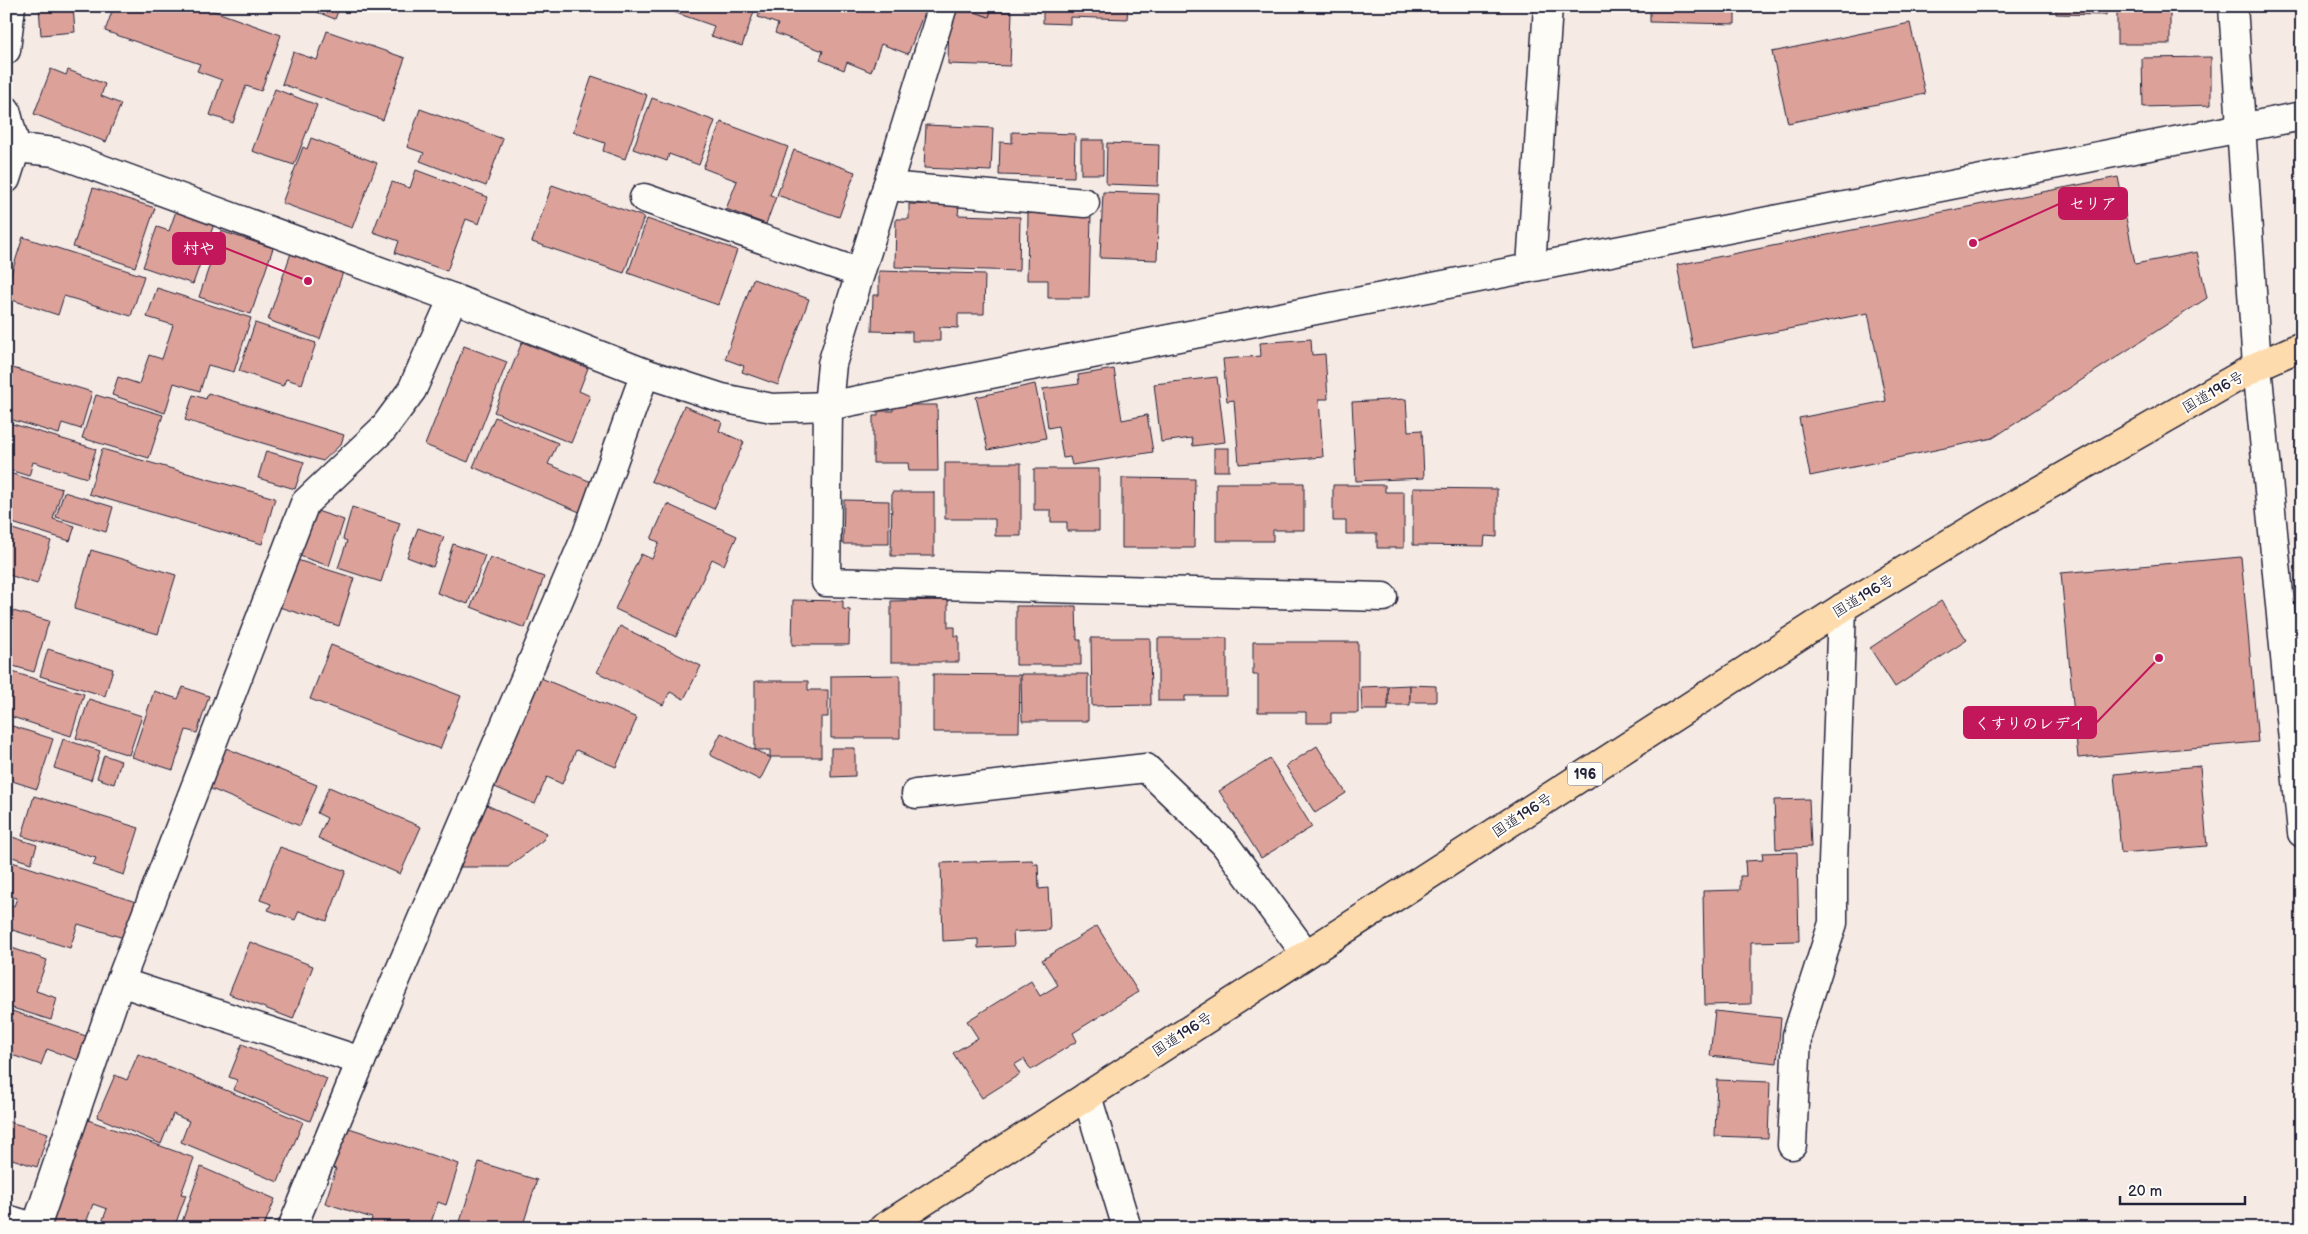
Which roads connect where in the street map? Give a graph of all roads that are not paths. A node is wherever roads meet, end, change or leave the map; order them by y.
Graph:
1 (11, 6) edge
2 (943, 6) edge
3 (1548, 6) edge
4 (2233, 6) edge
5 (6, 50) edge
6 (6, 110) edge
7 (2302, 116) edge
8 (2241, 128) junction
9 (16, 148) junction
10 (6, 179) edge
11 (887, 186) junction
12 (644, 198) dead end
13 (1085, 203) dead end
14 (1531, 267) junction
15 (860, 274) junction
16 (453, 298) junction
17 (2302, 346) edge
18 (2257, 366) junction
19 (645, 373) junction
20 (828, 406) junction
21 (1383, 597) dead end
22 (1842, 608) junction
23 (916, 794) dead end
24 (2302, 833) edge
25 (1306, 954) junction
26 (120, 982) junction
27 (361, 1061) junction
28 (1086, 1096) junction
29 (1792, 1145) dead end
30 (24, 1225) edge
31 (292, 1228) edge
32 (883, 1228) edge
33 (1128, 1228) edge

1 - 5 street
2 - 11 street
3 - 14 street
4 - 8 street
6 - 9 street
7 - 8 street
8 - 14 street
8 - 18 street
9 - 10 street
9 - 16 street
11 - 13 street
11 - 15 street
12 - 15 street
14 - 20 street
15 - 20 street
16 - 19 street
16 - 26 street
17 - 18 highway, 国道196号 / 196
18 - 22 highway, 国道196号 / 196
18 - 24 street
19 - 20 street
19 - 27 street
20 - 21 street
22 - 25 highway, 国道196号 / 196
22 - 29 street
23 - 25 street
25 - 28 highway, 国道196号 / 196
26 - 27 street
26 - 30 street
27 - 31 street
28 - 32 highway, 国道196号 / 196
28 - 33 street

